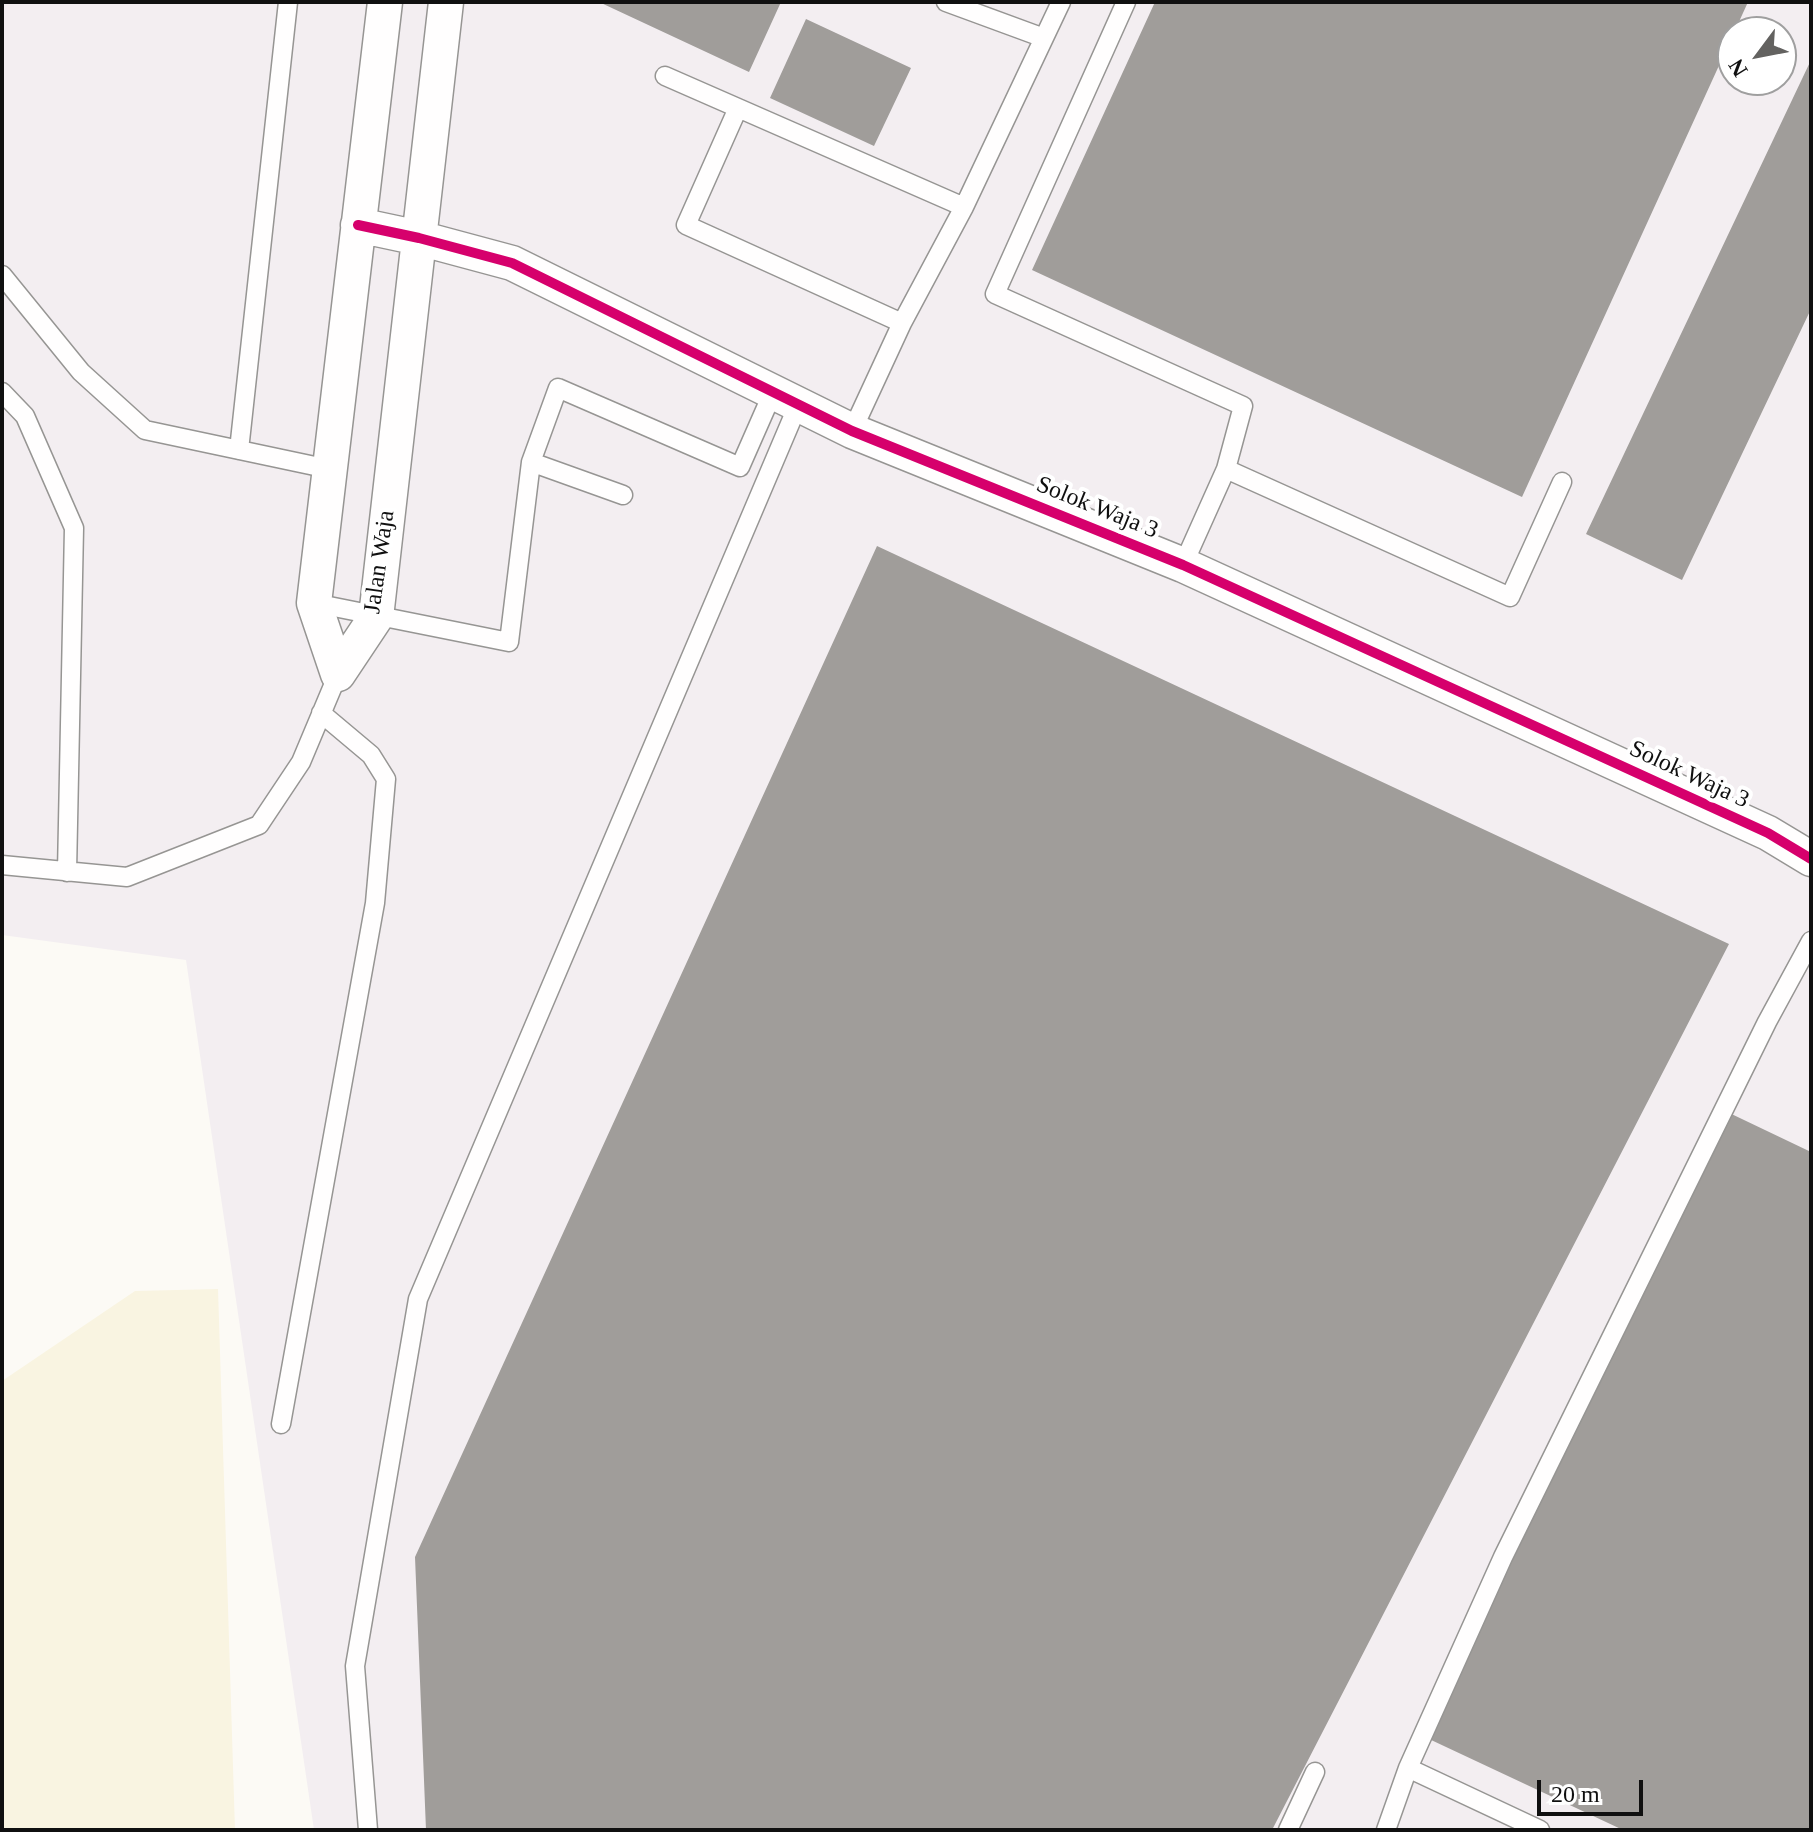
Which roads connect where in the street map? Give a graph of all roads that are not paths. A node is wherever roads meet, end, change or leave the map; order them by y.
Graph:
1 (288, 2) edge
2 (385, 2) edge
3 (446, 2) edge
4 (946, 2) edge
5 (1061, 2) edge
6 (1126, 2) edge
7 (1044, 38) junction
8 (665, 76) dead end
9 (738, 108) junction
10 (964, 207) junction
11 (358, 225) junction
12 (419, 238) junction
13 (2, 275) edge
14 (902, 323) junction
15 (2, 392) edge
16 (786, 399) junction
17 (852, 431) junction
18 (239, 450) junction
19 (531, 462) junction
20 (329, 469) junction
21 (1226, 469) junction
22 (1562, 482) dead end
23 (623, 495) dead end
24 (1183, 565) junction
25 (314, 603) junction
26 (376, 617) junction
27 (338, 674) junction
28 (321, 713) junction
29 (1811, 859) edge
30 (2, 865) edge
31 (67, 872) junction
32 (1811, 941) edge
33 (281, 1424) dead end
34 (1408, 1768) junction
35 (1315, 1772) dead end
36 (368, 1830) edge
37 (1288, 1830) edge
38 (1386, 1830) edge
39 (1540, 1830) edge

1 - 18 lane
2 - 11 street
3 - 12 street, Jalan Waja
4 - 7 lane
5 - 7 lane
6 - 21 lane
7 - 10 lane
8 - 9 lane
9 - 10 lane
9 - 14 lane
10 - 14 lane
11 - 12 street, Solok Waja 3
11 - 20 street
12 - 16 street, Solok Waja 3
12 - 26 street, Jalan Waja
13 - 18 lane
14 - 17 lane
15 - 31 lane
16 - 17 street, Solok Waja 3
16 - 19 lane
16 - 36 lane
17 - 24 street, Solok Waja 3
18 - 20 lane
19 - 23 lane
19 - 26 lane
20 - 25 street
21 - 22 lane
21 - 24 lane
24 - 29 street, Solok Waja 3
25 - 26 lane
25 - 27 street
26 - 27 street, Jalan Waja
27 - 28 lane
28 - 31 lane
28 - 33 lane
30 - 31 lane
32 - 34 lane
34 - 38 lane
34 - 39 lane
35 - 37 lane

